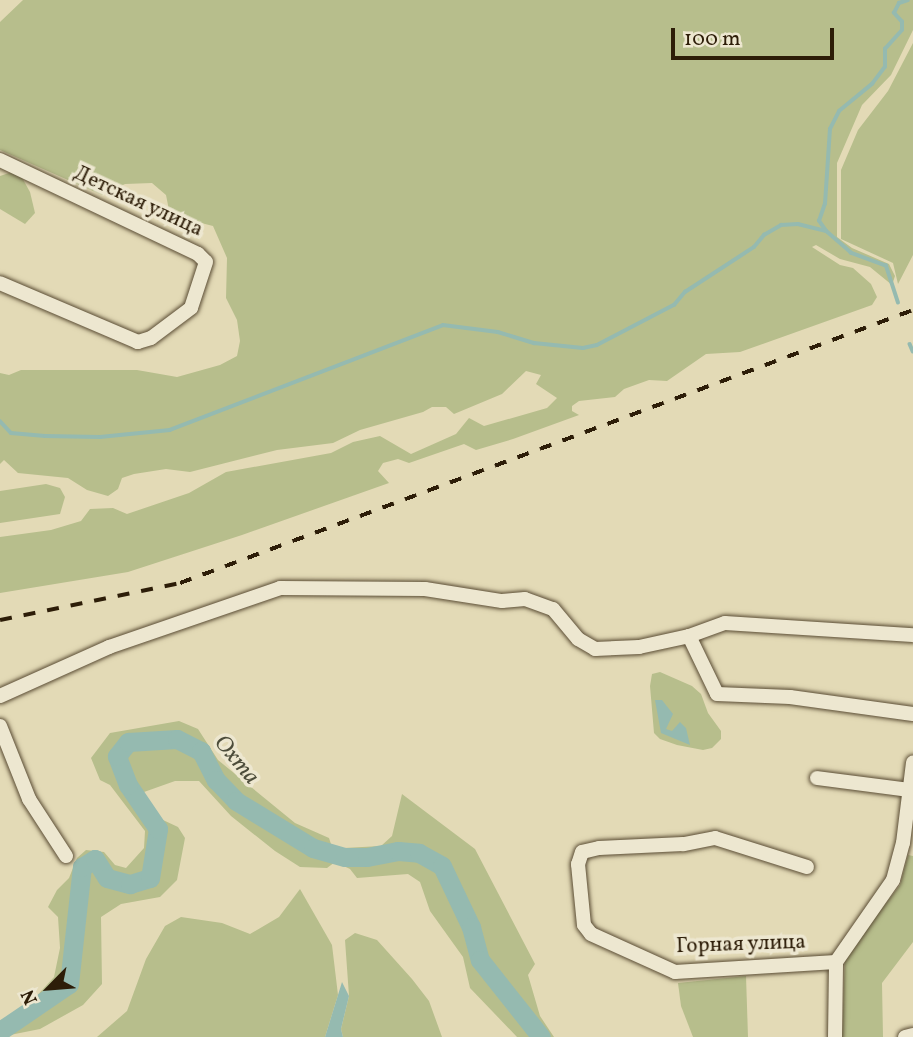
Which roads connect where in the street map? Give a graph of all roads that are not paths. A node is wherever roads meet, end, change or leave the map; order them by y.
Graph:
1 (0, 160) edge
2 (0, 283) edge
3 (913, 635) edge
4 (689, 636) junction
5 (0, 696) edge
6 (913, 714) edge
7 (0, 726) edge
8 (913, 763) edge
9 (817, 778) dead end
10 (910, 790) junction
11 (908, 845) edge
12 (66, 856) dead end
13 (807, 867) dead end
14 (836, 962) junction
15 (913, 1035) edge
16 (835, 1037) edge
17 (905, 1037) edge

1 - 2 street, Детская улица
3 - 4 street
4 - 5 street
4 - 6 street
7 - 12 street
8 - 10 street
9 - 10 street
10 - 11 street
11 - 14 street
13 - 14 street, Горная улица
14 - 16 street
15 - 17 street

